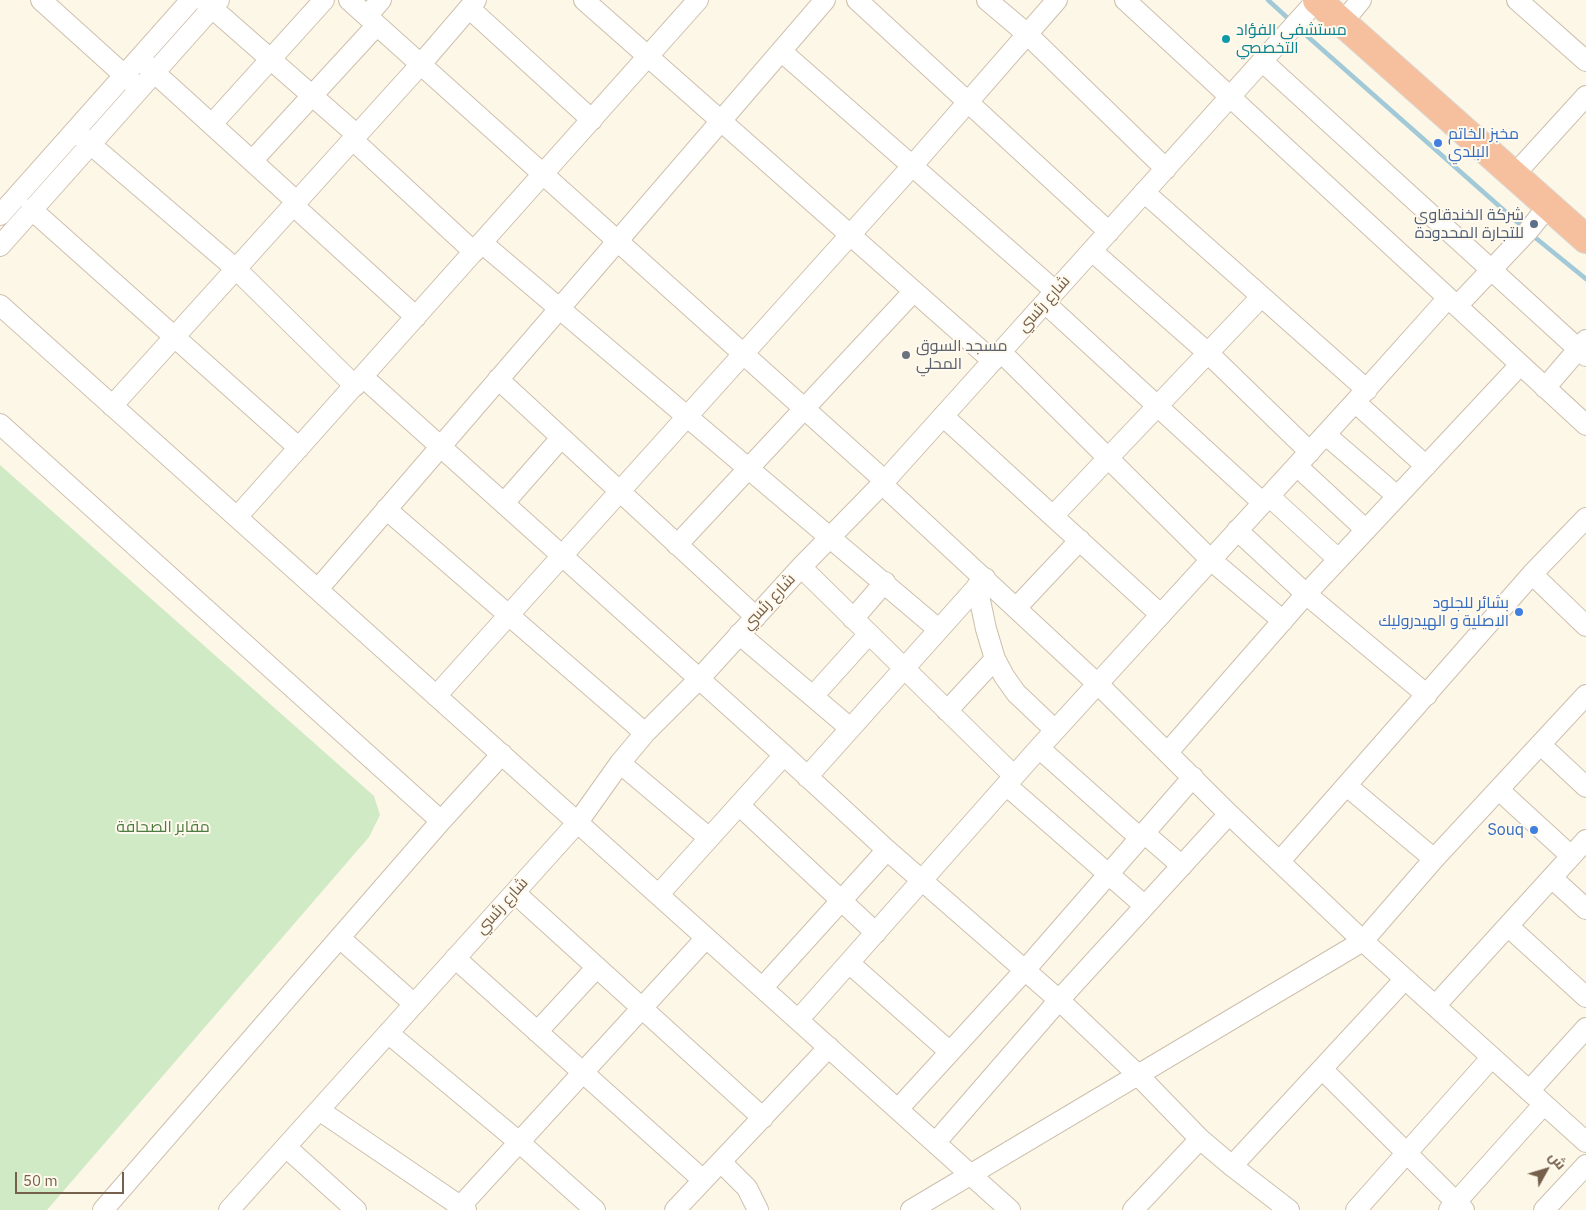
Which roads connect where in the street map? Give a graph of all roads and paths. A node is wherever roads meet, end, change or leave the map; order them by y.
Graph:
1 (41, 0) edge
2 (191, 0) edge
3 (324, 0) edge
4 (350, 0) edge
5 (381, 0) edge
6 (584, 0) edge
7 (698, 0) edge
8 (824, 0) edge
9 (857, 0) edge
10 (988, 0) edge
11 (1056, 0) edge
12 (1125, 0) edge
13 (1317, 0) edge
14 (1362, 0) edge
15 (1517, 0) edge
16 (211, 2) edge
17 (472, 4) edge
18 (372, 20) junction
19 (1342, 22) junction
20 (1026, 34) junction
21 (781, 51) junction
22 (648, 56) junction
23 (138, 59) junction
24 (271, 59) junction
25 (1262, 61) junction
26 (1586, 61) edge
27 (421, 64) junction
28 (154, 72) junction
29 (125, 74) junction
30 (139, 89) junction
31 (311, 95) junction
32 (1586, 96) edge
33 (1230, 97) junction
34 (969, 101) junction
35 (592, 120) junction
36 (722, 120) junction
37 (212, 124) junction
38 (75, 131) junction
39 (355, 138) junction
40 (90, 144) junction
41 (252, 160) junction
42 (913, 166) junction
43 (1166, 169) junction
44 (544, 174) junction
45 (1514, 175) junction
46 (1144, 192) junction
47 (296, 204) junction
48 (1549, 205) junction
49 (31, 209) junction
50 (0, 215) edge
51 (1109, 232) junction
52 (850, 233) junction
53 (1586, 238) edge
54 (618, 240) junction
55 (0, 246) edge
56 (478, 248) junction
57 (1092, 251) junction
58 (236, 269) junction
59 (1491, 270) junction
60 (914, 291) junction
61 (1050, 297) junction
62 (1261, 297) junction
63 (1453, 302) junction
64 (0, 305) edge
65 (559, 308) junction
66 (416, 317) junction
67 (174, 339) junction
68 (1583, 348) edge
69 (1208, 353) junction
70 (743, 354) junction
71 (997, 356) junction
72 (1520, 365) junction
73 (498, 379) junction
74 (359, 381) junction
75 (1545, 388) junction
76 (1361, 396) junction
77 (112, 406) junction
78 (1157, 406) junction
79 (805, 408) junction
80 (687, 416) junction
81 (943, 416) junction
82 (0, 424) edge
83 (1586, 425) edge
84 (1326, 435) junction
85 (561, 438) junction
86 (441, 446) junction
87 (299, 448) junction
88 (1108, 458) junction
89 (1303, 459) junction
90 (1426, 466) junction
91 (748, 467) junction
92 (883, 482) junction
93 (618, 491) junction
94 (1397, 496) junction
95 (1266, 499) junction
96 (504, 503) junction
97 (386, 509) junction
98 (1053, 516) junction
99 (237, 517) junction
100 (1586, 518) edge
101 (1237, 530) junction
102 (1366, 530) junction
103 (832, 537) junction
104 (1080, 540) junction
105 (677, 545) junction
106 (561, 555) junction
107 (1338, 559) junction
108 (1211, 560) junction
109 (801, 567) junction
110 (1532, 574) junction
111 (885, 582) junction
112 (981, 582) junction
113 (318, 589) junction
114 (1306, 594) junction
115 (1016, 608) junction
116 (1160, 614) junction
117 (508, 615) junction
118 (756, 617) junction
119 (854, 619) junction
120 (1283, 621) junction
121 (1586, 626) edge
122 (938, 629) junction
123 (739, 634) junction
124 (869, 634) junction
125 (995, 659) junction
126 (904, 668) junction
127 (699, 679) junction
128 (1097, 683) junction
129 (814, 695) junction
130 (1427, 695) junction
131 (1586, 695) edge
132 (436, 696) junction
133 (948, 711) junction
134 (850, 728) junction
135 (1055, 730) junction
136 (645, 733) junction
137 (1540, 745) junction
138 (1039, 748) junction
139 (1168, 752) junction
140 (502, 754) junction
141 (784, 755) junction
142 (620, 763) junction
143 (807, 777) junction
144 (1193, 777) junction
145 (1010, 781) junction
146 (1347, 786) junction
147 (1586, 787) edge
148 (1499, 790) junction
149 (739, 805) junction
150 (1229, 814) junction
151 (441, 821) junction
152 (578, 822) junction
153 (1142, 836) junction
154 (709, 838) junction
155 (1586, 840) edge
156 (887, 850) junction
157 (1571, 856) junction
158 (1434, 859) junction
159 (1280, 861) junction
160 (1182, 866) junction
161 (1108, 875) junction
162 (1552, 878) junction
163 (923, 880) junction
164 (515, 893) junction
165 (659, 894) junction
166 (840, 899) junction
167 (1145, 906) junction
168 (1586, 909) edge
169 (1509, 927) junction
170 (876, 933) junction
171 (706, 938) junction
172 (341, 939) junction
173 (1363, 941) junction
174 (454, 958) junction
175 (849, 963) junction
176 (597, 967) junction
177 (1025, 970) junction
178 (1405, 979) junction
179 (763, 987) junction
180 (1586, 997) edge
181 (1059, 1000) junction
182 (414, 1004) junction
183 (1435, 1006) junction
184 (643, 1008) junction
185 (799, 1020) junction
186 (1586, 1028) edge
187 (537, 1032) junction
188 (388, 1033) junction
189 (830, 1047) junction
190 (950, 1052) junction
191 (1492, 1057) junction
192 (1322, 1069) junction
193 (582, 1073) junction
194 (1138, 1075) junction
195 (1536, 1097) junction
196 (898, 1109) junction
197 (319, 1110) junction
198 (763, 1118) junction
199 (1200, 1139) junction
200 (519, 1142) junction
201 (936, 1142) junction
202 (1586, 1142) edge
203 (286, 1146) junction
204 (1406, 1153) junction
205 (721, 1162) junction
206 (1586, 1165) edge
207 (1232, 1166) junction
208 (970, 1175) junction
209 (703, 1180) junction
210 (943, 1191) junction
211 (1456, 1207) edge
212 (237, 1208) edge
213 (462, 1208) edge
214 (103, 1210) edge
215 (356, 1210) edge
216 (595, 1210) edge
217 (674, 1210) edge
218 (758, 1210) edge
219 (911, 1210) edge
220 (930, 1210) edge
221 (1010, 1210) edge
222 (1133, 1210) edge
223 (1289, 1210) edge
224 (1356, 1210) edge
225 (1544, 1210) edge

1 - 29 street
2 - 23 street
3 - 24 street
4 - 18 street
5 - 18 street
6 - 22 street
7 - 22 street
8 - 21 street
9 - 34 street
10 - 20 street
11 - 20 street
12 - 33 street
13 - 19 highway
13 - 25 street, شارع رئسي
14 - 19 street
15 - 26 street
16 - 24 street
16 - 28 street
17 - 27 street
17 - 35 street
18 - 27 street
18 - 31 street
19 - 45 highway
20 - 34 street
20 - 43 street
21 - 36 street
21 - 42 street
22 - 35 street
22 - 36 street
23 - 28 street
23 - 29 street
24 - 31 street
24 - 37 street
25 - 33 street, شارع رئسي
25 - 59 street
27 - 39 street
27 - 44 street
28 - 30 street
28 - 37 street
29 - 30 street
29 - 38 street
30 - 40 street
31 - 39 street
31 - 41 street
32 - 45 street
33 - 43 street, شارع رئسي
33 - 63 street
34 - 42 street
34 - 51 street
35 - 44 street
36 - 52 street
36 - 54 street
37 - 41 street
38 - 40 street
38 - 50 street
39 - 47 street
39 - 56 street
40 - 49 street
40 - 58 street
41 - 47 street
42 - 52 street
42 - 61 street
43 - 46 street, شارع رئسي
44 - 54 street
44 - 56 street
45 - 48 highway
46 - 51 street, شارع رئسي
46 - 62 street
47 - 58 street
47 - 66 street
48 - 53 highway
48 - 59 street
49 - 55 street
49 - 67 street
51 - 57 street, شارع رئسي
52 - 60 street
52 - 70 street
54 - 65 street
54 - 70 street
56 - 65 street
56 - 66 street
57 - 61 street, شارع رئسي
57 - 69 street
58 - 67 street
58 - 74 street
59 - 63 street
59 - 68 street
60 - 71 street
60 - 79 street
61 - 71 street, شارع رئسي
61 - 78 street
62 - 69 street
62 - 76 street
63 - 72 street
63 - 76 street
64 - 77 street
65 - 73 street
65 - 80 street
66 - 74 street
67 - 77 street
67 - 87 street
68 - 75 street
69 - 78 street
69 - 89 street
70 - 79 street
70 - 80 street
71 - 81 street, شارع رئسي
71 - 88 street
72 - 75 street
72 - 90 street
73 - 85 street
73 - 86 street
74 - 86 street
74 - 87 street
75 - 83 street
76 - 84 street
76 - 90 street
77 - 99 street
78 - 88 street
78 - 95 street
79 - 91 street
79 - 92 street
80 - 91 street
80 - 93 street
81 - 92 street, شارع رئسي
81 - 98 street
82 - 151 street
84 - 89 street
84 - 94 street
85 - 93 street
85 - 96 street
86 - 96 street
86 - 97 street
87 - 99 street
88 - 98 street
88 - 108 street
89 - 95 street
89 - 102 street
90 - 94 street
91 - 103 street
91 - 105 street
92 - 103 street, شارع رئسي
92 - 112 street
93 - 105 street
93 - 106 street
94 - 102 street
95 - 101 street
95 - 107 street
96 - 106 street
97 - 113 street
97 - 117 street
98 - 104 street
99 - 113 street
100 - 110 street
101 - 108 street
101 - 114 street
102 - 107 street
103 - 109 street, شارع رئسي
103 - 111 street
104 - 115 street
104 - 116 street
105 - 118 street
106 - 117 street
106 - 127 street
107 - 114 street
108 - 116 street
108 - 120 street
109 - 118 street, شارع رئسي
109 - 119 street
110 - 121 street
110 - 130 street
111 - 119 street
111 - 122 street
112 - 115 street
112 - 122 street
112 - 125 street
113 - 132 street
114 - 120 street
114 - 130 street
115 - 128 street
116 - 128 street
117 - 132 street
117 - 136 street
118 - 123 street, شارع رئسي
119 - 124 street
120 - 139 street
122 - 126 street
123 - 127 street, شارع رئسي
123 - 129 street
124 - 126 street
124 - 129 street
125 - 133 street
125 - 135 street
126 - 133 street
126 - 134 street
127 - 136 street, شارع رئسي
127 - 141 street
128 - 135 street
128 - 139 street
129 - 134 street
130 - 146 street
131 - 137 street
132 - 140 street
133 - 145 street
134 - 143 street
135 - 138 street
136 - 142 street, شارع رئسي
137 - 147 street
137 - 148 street
138 - 145 street
138 - 153 street
139 - 144 street
140 - 151 street
140 - 152 street
141 - 143 street
141 - 149 street
142 - 152 street, شارع رئسي
142 - 154 street
143 - 156 street
144 - 150 street
144 - 153 street
145 - 161 street
145 - 163 street
146 - 158 street
146 - 159 street
148 - 157 street
148 - 158 street
149 - 154 street
149 - 166 street
150 - 159 street
150 - 160 street
151 - 172 street
152 - 164 street, شارع رئسي
152 - 165 street
153 - 160 street
153 - 161 street
154 - 165 street
155 - 157 street
156 - 163 street
156 - 166 street
157 - 162 street
158 - 173 street
159 - 173 street
160 - 167 street
161 - 167 street
161 - 177 street
162 - 168 street
162 - 169 street
163 - 170 street
163 - 177 street
164 - 174 street, شارع رئسي
164 - 176 street
165 - 171 street
166 - 170 street
166 - 179 street
167 - 181 street
169 - 180 street
169 - 183 street
170 - 175 street
171 - 179 street
171 - 184 street
172 - 182 street
172 - 214 street
173 - 178 street
173 - 194 street
174 - 182 street, شارع رئسي
174 - 187 street
175 - 185 street
175 - 190 street
176 - 184 street
176 - 187 street
177 - 181 street
177 - 190 street
178 - 183 street
178 - 192 street
179 - 185 street
181 - 194 street
181 - 201 street
182 - 188 street, شارع رئسي
183 - 191 street
184 - 193 street
184 - 198 street
185 - 189 street
186 - 195 street
187 - 193 street
188 - 197 street, شارع رئسي
188 - 200 street
189 - 196 street
189 - 198 street
190 - 196 street
191 - 195 street
191 - 204 street
192 - 204 street
192 - 207 street
193 - 200 street
193 - 209 street
194 - 199 street
194 - 208 street
195 - 202 street
195 - 211 street
196 - 201 street
197 - 203 street, شارع رئسي
197 - 213 street
198 - 205 street
199 - 207 street
199 - 222 street
200 - 213 street
200 - 216 street
201 - 208 street
203 - 212 street, شارع رئسي
203 - 215 street
204 - 211 street
204 - 224 street
205 - 209 street
205 - 218 street
206 - 225 street
207 - 223 street
208 - 210 street
208 - 221 street
209 - 217 street
210 - 219 street
210 - 220 street

